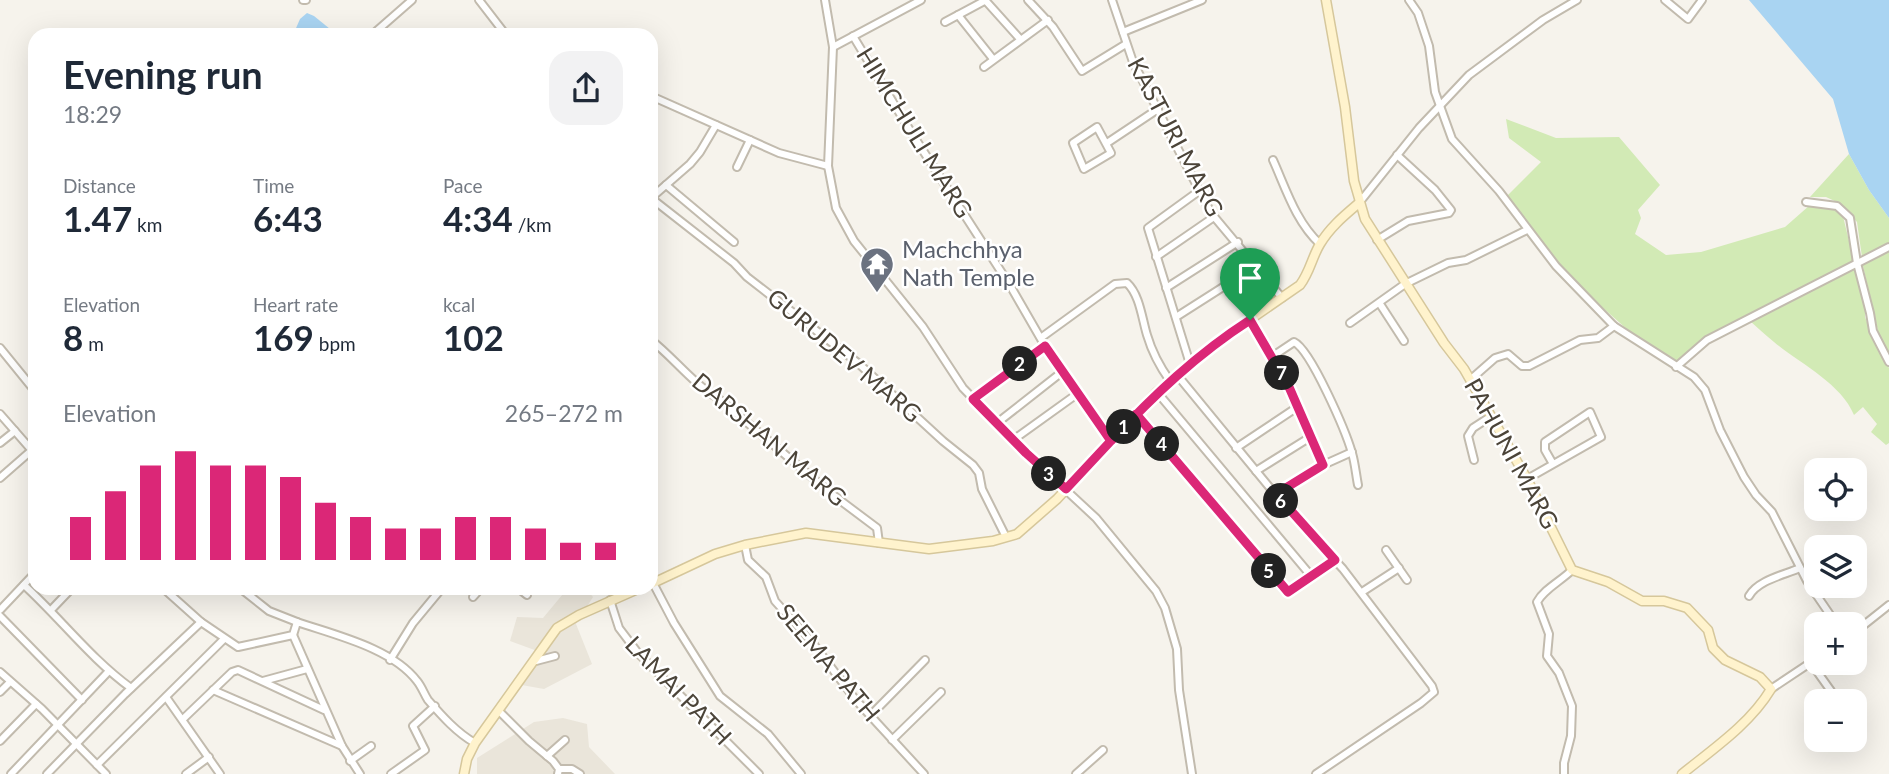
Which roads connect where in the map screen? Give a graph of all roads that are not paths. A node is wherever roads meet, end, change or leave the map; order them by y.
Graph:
1 (412, 0) edge
2 (479, 0) edge
3 (825, 0) edge
4 (921, 0) edge
5 (986, 0) edge
6 (1028, 0) edge
7 (1112, 0) edge
8 (1202, 0) edge
9 (1326, 0) edge
10 (1409, 0) edge
11 (1577, 0) edge
12 (1665, 0) edge
13 (1702, 0) edge
14 (958, 15) junction
15 (1048, 20) junction
16 (945, 22) dead end
17 (380, 28) edge
18 (501, 28) edge
19 (1123, 32) junction
20 (853, 36) junction
21 (1020, 39) junction
22 (1126, 44) junction
23 (833, 47) junction
24 (993, 59) junction
25 (984, 67) dead end
26 (658, 99) edge
27 (1439, 106) junction
28 (1158, 109) junction
29 (716, 125) junction
30 (750, 140) junction
31 (1107, 143) junction
32 (1397, 155) junction
33 (1273, 160) dead end
34 (828, 166) junction
35 (737, 167) dead end
36 (666, 185) junction
37 (1199, 191) junction
38 (658, 192) edge
39 (1806, 202) dead end
40 (658, 203) edge
41 (1359, 203) junction
42 (1214, 217) junction
43 (1527, 230) junction
44 (1377, 240) junction
45 (734, 242) dead end
46 (1238, 242) junction
47 (1320, 244) junction
48 (1889, 247) edge
49 (1156, 257) junction
50 (1857, 263) junction
51 (1256, 266) junction
52 (1405, 284) junction
53 (1166, 288) junction
54 (1282, 298) junction
55 (1380, 304) junction
56 (1175, 317) junction
57 (1250, 320) junction
58 (1350, 323) dead end
59 (1614, 326) junction
60 (1042, 337) junction
61 (1404, 341) dead end
62 (658, 346) edge
63 (1045, 346) junction
64 (0, 348) edge
65 (1273, 356) junction
66 (1889, 362) edge
67 (1190, 364) junction
68 (1676, 367) junction
69 (1062, 372) junction
70 (1174, 378) junction
71 (1470, 380) junction
72 (28, 382) edge
73 (1157, 392) junction
74 (1077, 394) junction
75 (973, 399) junction
76 (1299, 406) junction
77 (1136, 414) junction
78 (0, 415) edge
79 (1490, 417) junction
80 (997, 423) junction
81 (15, 431) junction
82 (1312, 436) junction
83 (1013, 440) junction
84 (1111, 441) junction
85 (0, 443) edge
86 (28, 444) edge
87 (1236, 448) junction
88 (1352, 452) junction
89 (28, 453) edge
90 (1475, 460) dead end
91 (1553, 464) junction
92 (1323, 465) junction
93 (1256, 471) junction
94 (0, 478) edge
95 (1527, 480) junction
96 (1358, 485) dead end
97 (1066, 489) junction
98 (1276, 494) junction
99 (1006, 537) junction
100 (879, 543) junction
101 (745, 545) junction
102 (1386, 550) dead end
103 (1335, 560) junction
104 (1399, 568) junction
105 (1800, 568) junction
106 (1572, 570) junction
107 (1312, 577) junction
108 (658, 580) edge
109 (1407, 580) dead end
110 (28, 581) edge
111 (24, 585) junction
112 (28, 589) edge
113 (1362, 592) junction
114 (658, 594) edge
115 (35, 595) edge
116 (65, 595) edge
117 (171, 595) edge
118 (249, 595) edge
119 (437, 595) edge
120 (622, 595) edge
121 (1749, 596) dead end
122 (610, 600) junction
123 (1889, 605) edge
124 (0, 610) edge
125 (51, 610) junction
126 (1829, 612) edge
127 (0, 616) edge
128 (201, 622) junction
129 (297, 622) junction
130 (1867, 622) edge
131 (293, 635) junction
132 (224, 639) junction
133 (555, 656) dead end
134 (390, 660) junction
135 (925, 660) dead end
136 (536, 661) junction
137 (307, 668) junction
138 (1804, 668) edge
139 (0, 672) edge
140 (108, 672) junction
141 (263, 681) junction
142 (9, 682) junction
143 (131, 688) junction
144 (1771, 689) junction
145 (213, 690) junction
146 (0, 692) edge
147 (941, 692) dead end
148 (166, 696) junction
149 (82, 700) junction
150 (36, 704) junction
151 (435, 706) junction
152 (324, 709) junction
153 (500, 712) junction
154 (870, 716) junction
155 (183, 719) junction
156 (57, 724) junction
157 (565, 740) dead end
158 (892, 740) junction
159 (0, 741) edge
160 (475, 743) junction
161 (76, 744) junction
162 (342, 746) junction
163 (371, 746) dead end
164 (1103, 750) dead end
165 (548, 756) junction
166 (209, 757) junction
167 (350, 761) junction
168 (97, 765) junction
169 (558, 771) edge
170 (51, 772) edge
171 (11, 774) edge
172 (106, 774) edge
173 (186, 774) edge
174 (220, 774) edge
175 (360, 774) edge
176 (391, 774) edge
177 (464, 774) edge
178 (580, 774) edge
179 (759, 774) edge
180 (801, 774) edge
181 (924, 774) edge
182 (1076, 774) edge
183 (1192, 774) edge
184 (1316, 774) edge
185 (1564, 774) edge
186 (1682, 774) edge

1 - 17 street
2 - 18 street
3 - 23 street
4 - 20 street
5 - 14 street
5 - 21 street
6 - 15 street
7 - 19 street, KASTURI MARG
8 - 19 street
9 - 41 street, PAHUNI MARG
10 - 27 street
11 - 27 street
12 - 13 street
14 - 16 street
14 - 24 street
15 - 21 street
15 - 22 street
19 - 22 street, KASTURI MARG
20 - 23 street
20 - 60 street, HIMCHULI MARG
21 - 24 street
22 - 28 street, KASTURI MARG
23 - 34 street
24 - 25 street
26 - 29 street
27 - 32 street
27 - 43 street
28 - 31 street
28 - 37 street, KASTURI MARG
29 - 30 street
29 - 36 street
30 - 34 street
30 - 35 street
31 - 31 street
32 - 41 street
32 - 44 street
33 - 47 street
34 - 75 street
36 - 38 street
36 - 45 street
37 - 42 street, KASTURI MARG
37 - 49 street
39 - 50 street
40 - 99 street, GURUDEV MARG
41 - 44 street, PAHUNI MARG
41 - 47 street
42 - 46 street, KASTURI MARG
42 - 49 street
43 - 52 street
43 - 59 street
44 - 52 street, PAHUNI MARG
46 - 51 street, KASTURI MARG
46 - 53 street
47 - 54 street
48 - 50 street
49 - 53 street
50 - 66 street
50 - 68 street
51 - 54 street, KASTURI MARG
51 - 56 street
52 - 55 street
52 - 71 street, PAHUNI MARG
53 - 56 street
54 - 57 street
55 - 58 street
55 - 61 street
56 - 67 street
57 - 65 street
57 - 67 street
59 - 68 street
59 - 71 street
60 - 63 street, HIMCHULI MARG
60 - 70 street
62 - 100 street, DARSHAN MARG
63 - 69 street, HIMCHULI MARG
63 - 75 street
64 - 72 street
65 - 76 street
65 - 88 street
67 - 70 street
68 - 105 street
69 - 74 street, HIMCHULI MARG
69 - 80 street
70 - 73 street
70 - 87 street
71 - 79 street, PAHUNI MARG
73 - 77 street
73 - 107 street
74 - 83 street
74 - 84 street, HIMCHULI MARG
75 - 80 street
76 - 82 street
76 - 87 street
77 - 84 street
77 - 107 street
78 - 81 street
79 - 90 street
79 - 95 street, PAHUNI MARG
80 - 83 street
81 - 85 street
81 - 86 street
82 - 92 street
82 - 93 street
83 - 97 street
84 - 97 street
87 - 93 street
88 - 92 street
88 - 96 street
89 - 94 street
91 - 91 street
91 - 95 street
92 - 98 street
93 - 98 street
95 - 106 street, PAHUNI MARG
97 - 99 street
97 - 183 street
98 - 103 street
99 - 100 street
100 - 101 street
101 - 108 street
101 - 154 street, SEEMA PATH
102 - 104 street
103 - 107 street
103 - 113 street
104 - 109 street
104 - 113 street
105 - 121 street
105 - 126 street
106 - 144 street
106 - 185 street
110 - 111 street
111 - 112 street
111 - 124 street
113 - 184 street
114 - 180 street
115 - 125 street
116 - 125 street
117 - 128 street
118 - 129 street
119 - 134 street
120 - 122 street
122 - 136 street
122 - 179 street, LAMAI PATH
123 - 130 street
125 - 140 street
127 - 149 street
128 - 132 street
128 - 143 street
129 - 131 street
129 - 134 street
131 - 132 street
131 - 137 street
132 - 148 street
133 - 136 street
134 - 151 street
135 - 154 street
136 - 153 street
137 - 141 street
137 - 152 street
138 - 144 street
139 - 142 street
140 - 143 street
140 - 149 street
141 - 145 street
141 - 152 street
142 - 146 street
142 - 150 street
143 - 161 street
144 - 186 street
145 - 155 street
145 - 162 street
147 - 158 street
148 - 155 street
148 - 168 street
149 - 156 street
150 - 156 street
150 - 159 street
151 - 160 street
151 - 176 street
152 - 162 street
153 - 160 street
153 - 165 street
154 - 158 street, SEEMA PATH
155 - 166 street
156 - 161 street
156 - 171 street
157 - 165 street
158 - 181 street, SEEMA PATH
160 - 177 street
161 - 168 street
161 - 170 street
162 - 167 street
163 - 167 street
164 - 182 street
165 - 169 street
166 - 173 street
166 - 174 street
167 - 175 street
168 - 172 street
169 - 178 street

